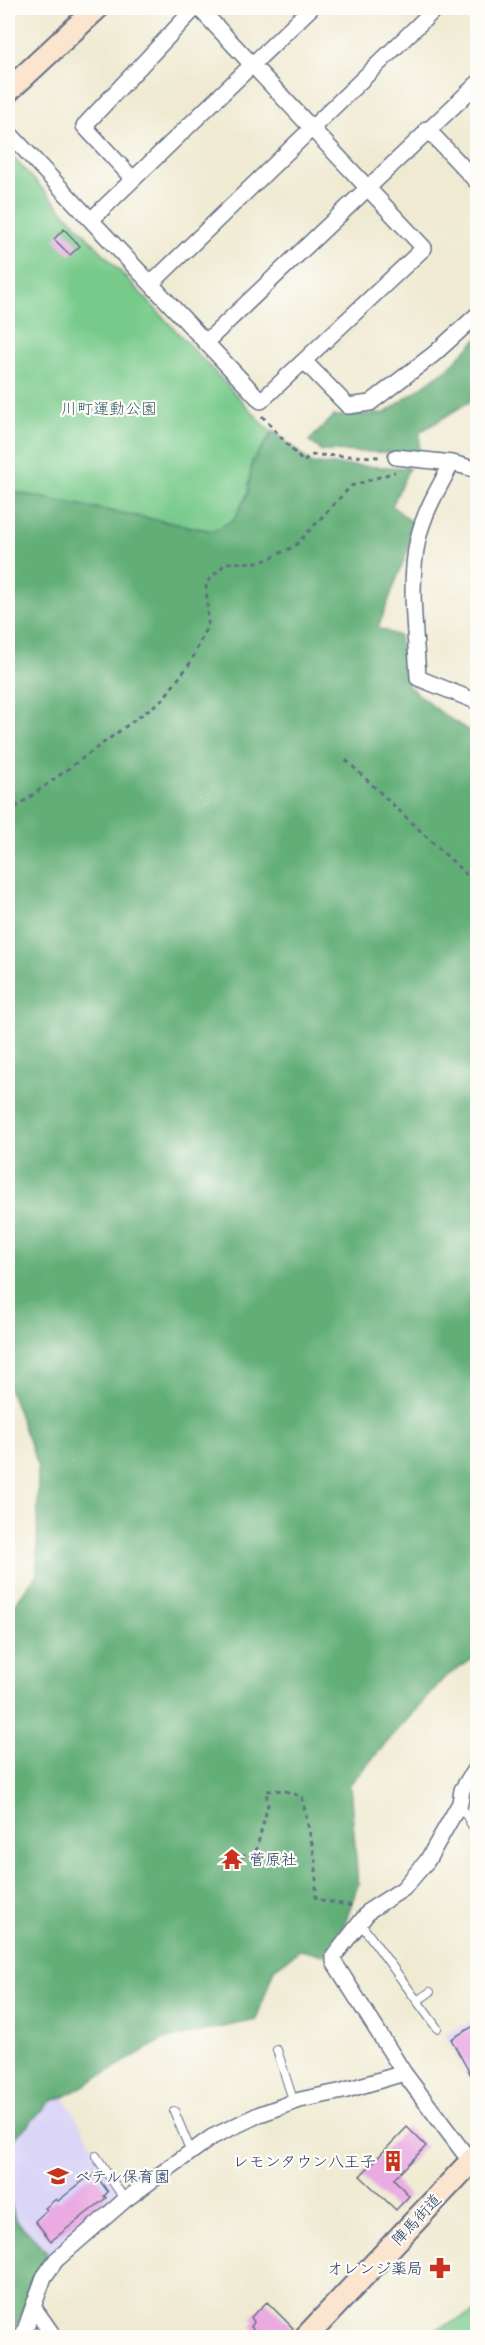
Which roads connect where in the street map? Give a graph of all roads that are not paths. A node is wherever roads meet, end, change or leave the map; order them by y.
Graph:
1 (97, 8) edge
2 (196, 8) edge
3 (311, 8) edge
4 (436, 8) edge
5 (253, 64) junction
6 (477, 83) edge
7 (8, 91) edge
8 (312, 127) junction
9 (428, 129) junction
10 (8, 132) edge
11 (132, 178) junction
12 (477, 183) edge
13 (368, 188) junction
14 (90, 220) junction
15 (152, 284) junction
16 (477, 314) edge
17 (206, 342) junction
18 (304, 362) junction
19 (401, 458) road end
20 (452, 463) junction
21 (477, 470) edge
22 (477, 702) edge
23 (477, 1764) edge
24 (459, 1803) junction
25 (477, 1836) edge
26 (361, 1924) junction
27 (430, 1992) dead end
28 (417, 2001) junction
29 (437, 2028) dead end
30 (277, 2049) dead end
31 (404, 2073) junction
32 (294, 2103) junction
33 (174, 2110) dead end
34 (191, 2152) junction
35 (96, 2156) dead end
36 (475, 2164) edge
37 (125, 2200) junction
38 (34, 2308) junction
39 (22, 2337) edge
40 (55, 2337) edge
41 (305, 2337) edge

1 - 7 main road
2 - 5 street
2 - 11 street
3 - 5 street
4 - 8 street
5 - 8 street
5 - 11 street
6 - 9 street
8 - 13 street
8 - 15 street
9 - 12 street
9 - 13 street
10 - 14 street
11 - 14 street
13 - 17 street
13 - 18 street
14 - 15 street
15 - 17 street
16 - 18 street
17 - 18 street
19 - 20 street
20 - 21 street
20 - 22 street
23 - 24 street
24 - 25 lane
24 - 26 street
26 - 28 lane
26 - 31 street
27 - 28 lane
28 - 29 lane
30 - 32 lane
31 - 32 street
31 - 36 street
32 - 34 street
33 - 34 lane
34 - 37 street
35 - 37 lane
36 - 41 main road, 陣馬街道
37 - 38 street
38 - 39 street
38 - 40 street

